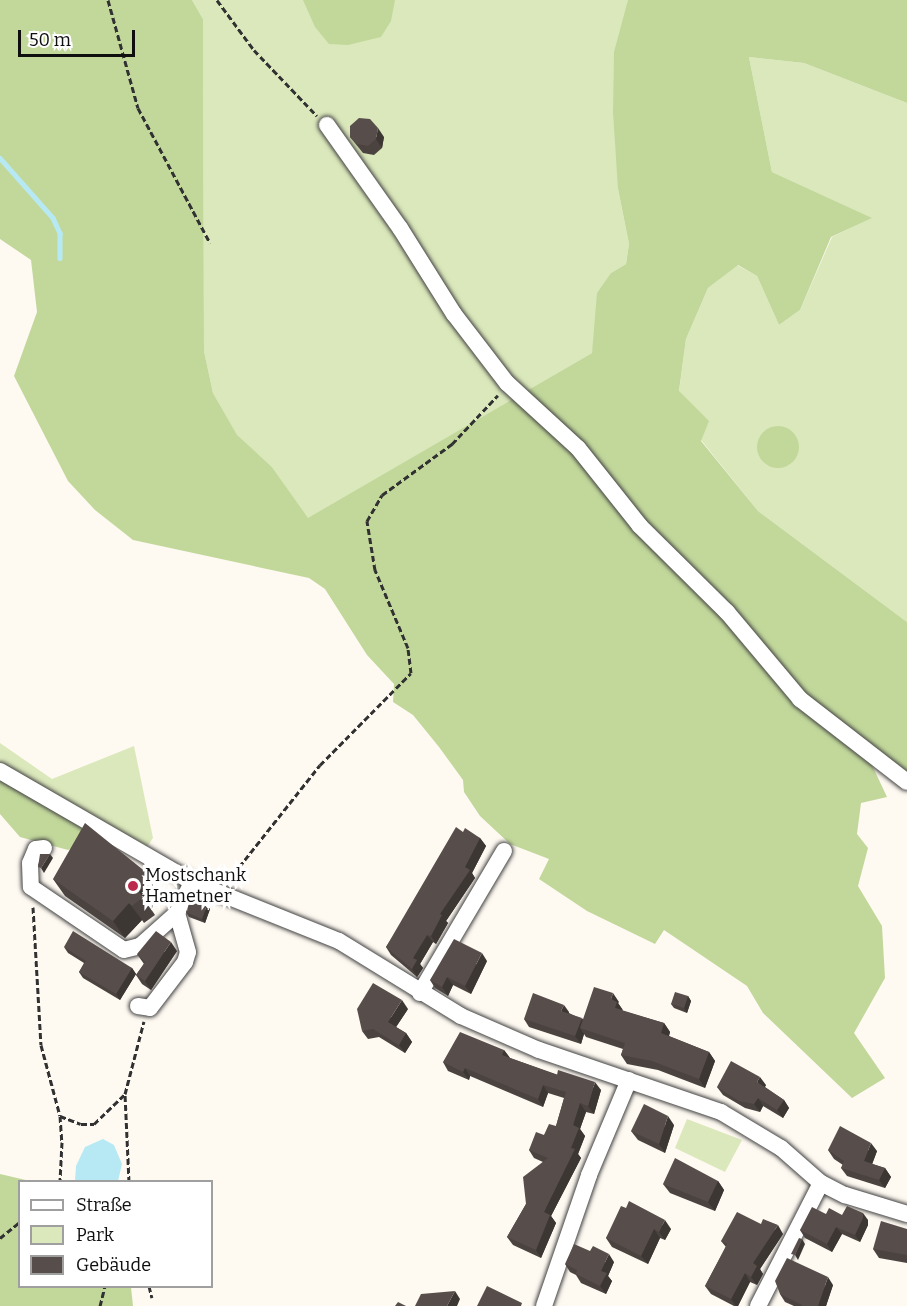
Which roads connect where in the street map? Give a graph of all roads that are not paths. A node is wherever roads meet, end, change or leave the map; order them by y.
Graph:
1 (327, 125) road end
2 (0, 771) edge
3 (907, 782) edge
4 (44, 848) dead end
5 (504, 851) dead end
6 (192, 882) junction
7 (177, 913) junction
8 (420, 993) junction
9 (144, 1007) road end
10 (629, 1080) junction
11 (821, 1183) junction
12 (907, 1214) edge
13 (763, 1304) edge
14 (544, 1306) edge

1 - 3 street
2 - 6 street
4 - 7 street
5 - 8 street
6 - 7 street
6 - 8 street
7 - 9 street
8 - 10 street
10 - 11 street
10 - 14 street
11 - 12 street
11 - 13 street

